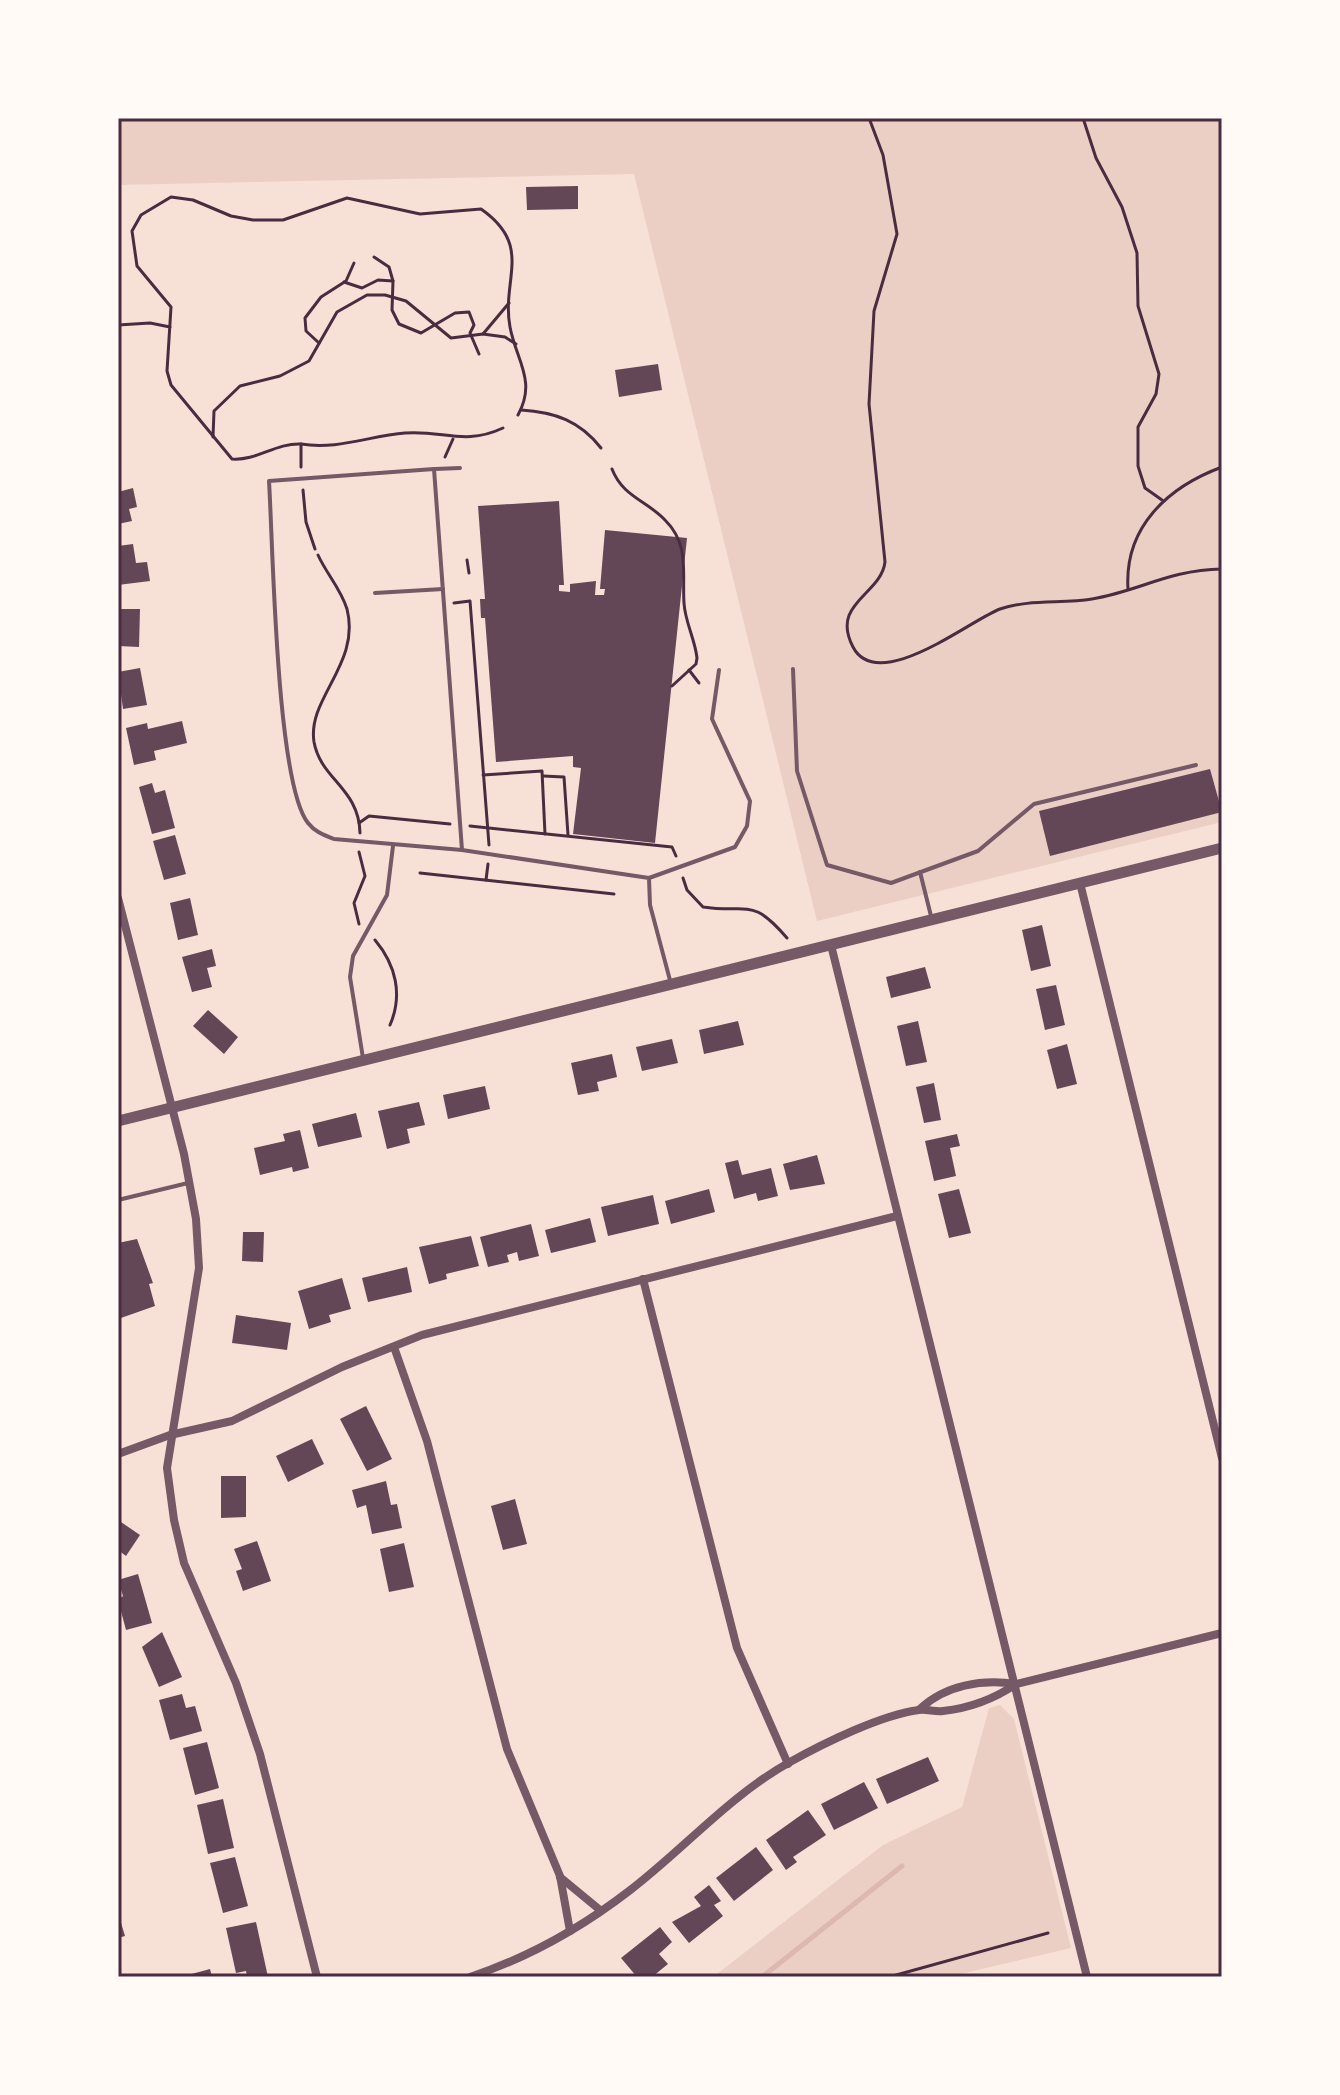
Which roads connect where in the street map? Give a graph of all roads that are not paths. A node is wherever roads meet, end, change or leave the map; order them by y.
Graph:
1 (460, 468) dead end
2 (434, 469) junction
3 (443, 589) junction
4 (375, 593) dead end
5 (793, 669) dead end
6 (719, 670) dead end
7 (1196, 765) dead end
8 (393, 845) junction
9 (1222, 848) edge
10 (462, 850) junction
11 (920, 872) junction
12 (649, 878) junction
13 (1080, 883) junction
14 (118, 898) edge
15 (932, 920) junction
16 (831, 945) junction
17 (671, 984) junction
18 (364, 1060) junction
19 (172, 1108) junction
20 (118, 1121) edge
21 (191, 1182) junction
22 (118, 1200) edge
23 (897, 1216) junction
24 (643, 1279) junction
25 (394, 1347) junction
26 (170, 1435) junction
27 (118, 1454) edge
28 (1222, 1458) edge
29 (1222, 1633) edge
30 (1016, 1684) junction
31 (920, 1709) junction
32 (788, 1764) junction
33 (560, 1876) junction
34 (600, 1910) junction
35 (570, 1931) junction
36 (317, 1977) edge
37 (470, 1977) edge
38 (1087, 1977) edge

1 - 2 lane
2 - 3 lane
2 - 8 lane
3 - 4 lane
3 - 10 lane
5 - 11 lane
6 - 12 lane
7 - 11 lane
8 - 10 lane
8 - 18 lane
9 - 13 street
10 - 12 lane
11 - 15 lane
12 - 17 lane
13 - 15 street
13 - 28 street
14 - 19 street
15 - 16 street
16 - 17 street
16 - 23 street
17 - 18 street
18 - 19 street
19 - 20 street
19 - 21 street
21 - 22 lane
21 - 26 street
23 - 24 street
23 - 30 street
24 - 25 street
24 - 32 street
25 - 26 street
25 - 33 street
26 - 27 street
26 - 36 street
29 - 30 street
30 - 31 street
30 - 31 street
30 - 38 street
31 - 32 street
32 - 34 street
33 - 34 street
33 - 35 street
34 - 35 street
35 - 37 street

